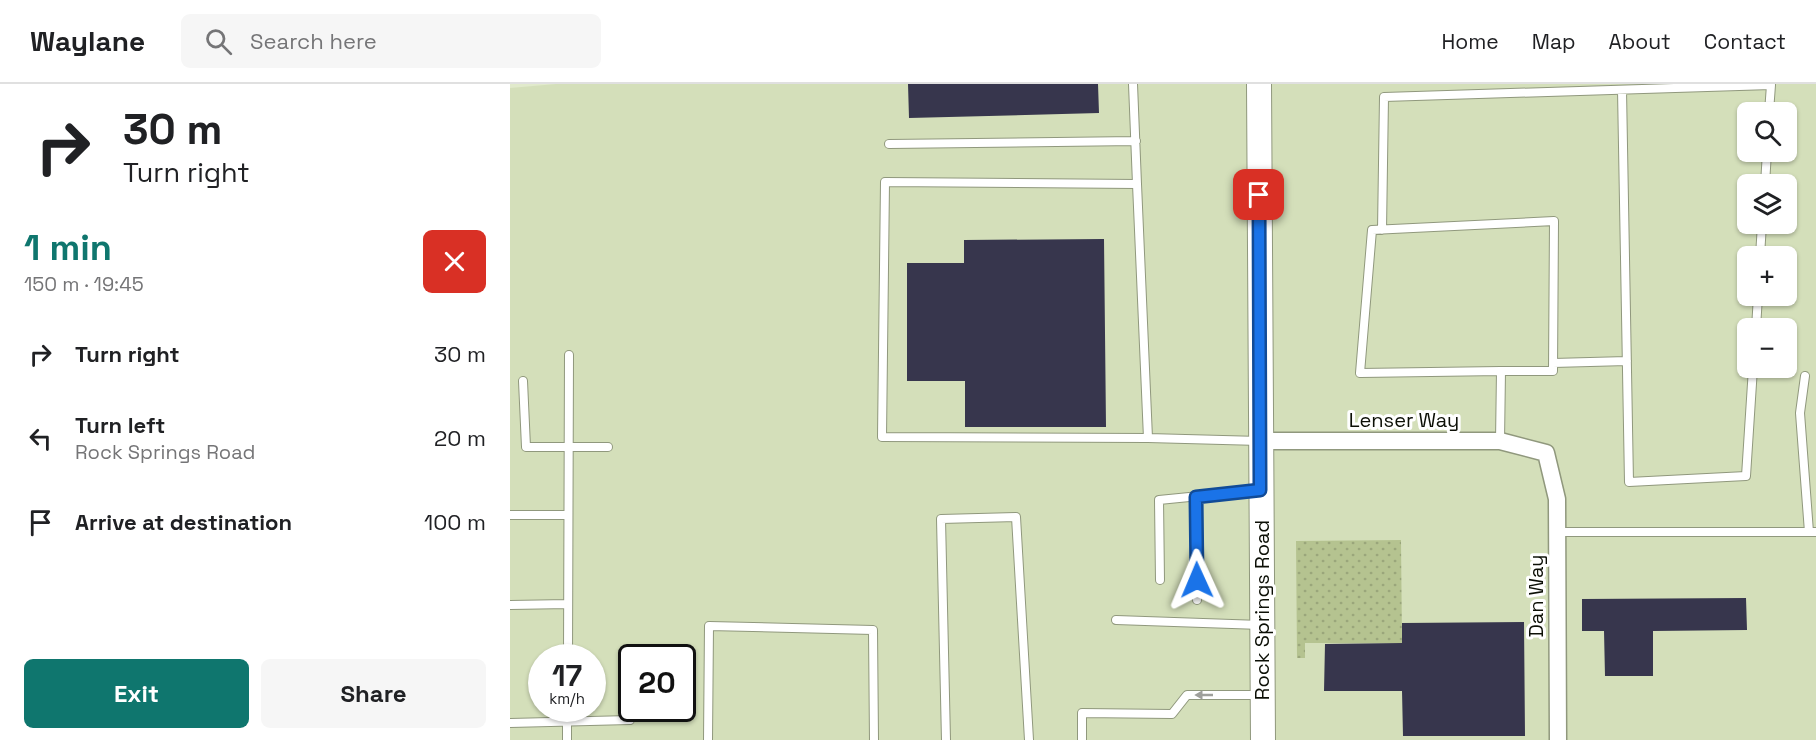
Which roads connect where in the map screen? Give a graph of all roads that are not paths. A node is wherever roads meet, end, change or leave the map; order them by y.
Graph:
1 (1133, 84) edge
2 (1259, 84) edge
3 (1622, 90) junction
4 (1770, 102) edge
5 (1136, 141) junction
6 (889, 144) dead end
7 (1137, 184) junction
8 (1382, 230) junction
9 (568, 355) dead end
10 (1627, 361) junction
11 (1553, 363) junction
12 (1501, 371) junction
13 (1805, 376) dead end
14 (1752, 378) edge
15 (522, 381) dead end
16 (1148, 438) junction
17 (1260, 441) junction
18 (1500, 441) junction
19 (568, 447) junction
20 (608, 447) dead end
21 (1546, 453) joint
22 (1260, 490) junction
23 (1196, 497) junction
24 (510, 515) edge
25 (568, 515) junction
26 (1557, 532) junction
27 (1812, 532) edge
28 (1160, 580) dead end
29 (1197, 600) dead end
30 (568, 604) junction
31 (510, 605) edge
32 (1116, 620) dead end
33 (1262, 625) junction
34 (568, 644) edge
35 (1263, 695) junction
36 (618, 721) edge
37 (510, 723) edge
38 (567, 723) junction
39 (567, 740) edge
40 (708, 740) edge
41 (874, 740) edge
42 (946, 740) edge
43 (1029, 740) edge
44 (1082, 740) edge
45 (1263, 740) edge
46 (1558, 740) edge

1 - 5 lane
2 - 17 street, Rock Springs Road
3 - 4 lane
3 - 8 lane
3 - 10 lane
5 - 6 lane
5 - 7 lane
7 - 16 lane
7 - 16 lane
8 - 11 lane
8 - 12 lane
9 - 19 lane
10 - 11 lane
10 - 14 lane
11 - 12 lane
12 - 18 lane
13 - 27 lane
15 - 19 lane
16 - 17 lane
17 - 18 street, Lenser Way
17 - 22 street, Rock Springs Road
18 - 21 street, Lenser Way
19 - 20 lane
19 - 25 lane
21 - 26 street, Dan Way
22 - 23 lane
22 - 33 street, Rock Springs Road
23 - 28 lane
23 - 29 lane
24 - 25 lane
25 - 30 lane
26 - 27 lane
26 - 46 street, Dan Way
30 - 31 lane
30 - 34 lane
32 - 33 lane
33 - 35 street, Rock Springs Road
35 -> 44 lane
35 - 45 street, Rock Springs Road
36 - 38 lane
37 - 38 lane
38 - 39 lane
40 - 41 lane
42 - 43 lane

